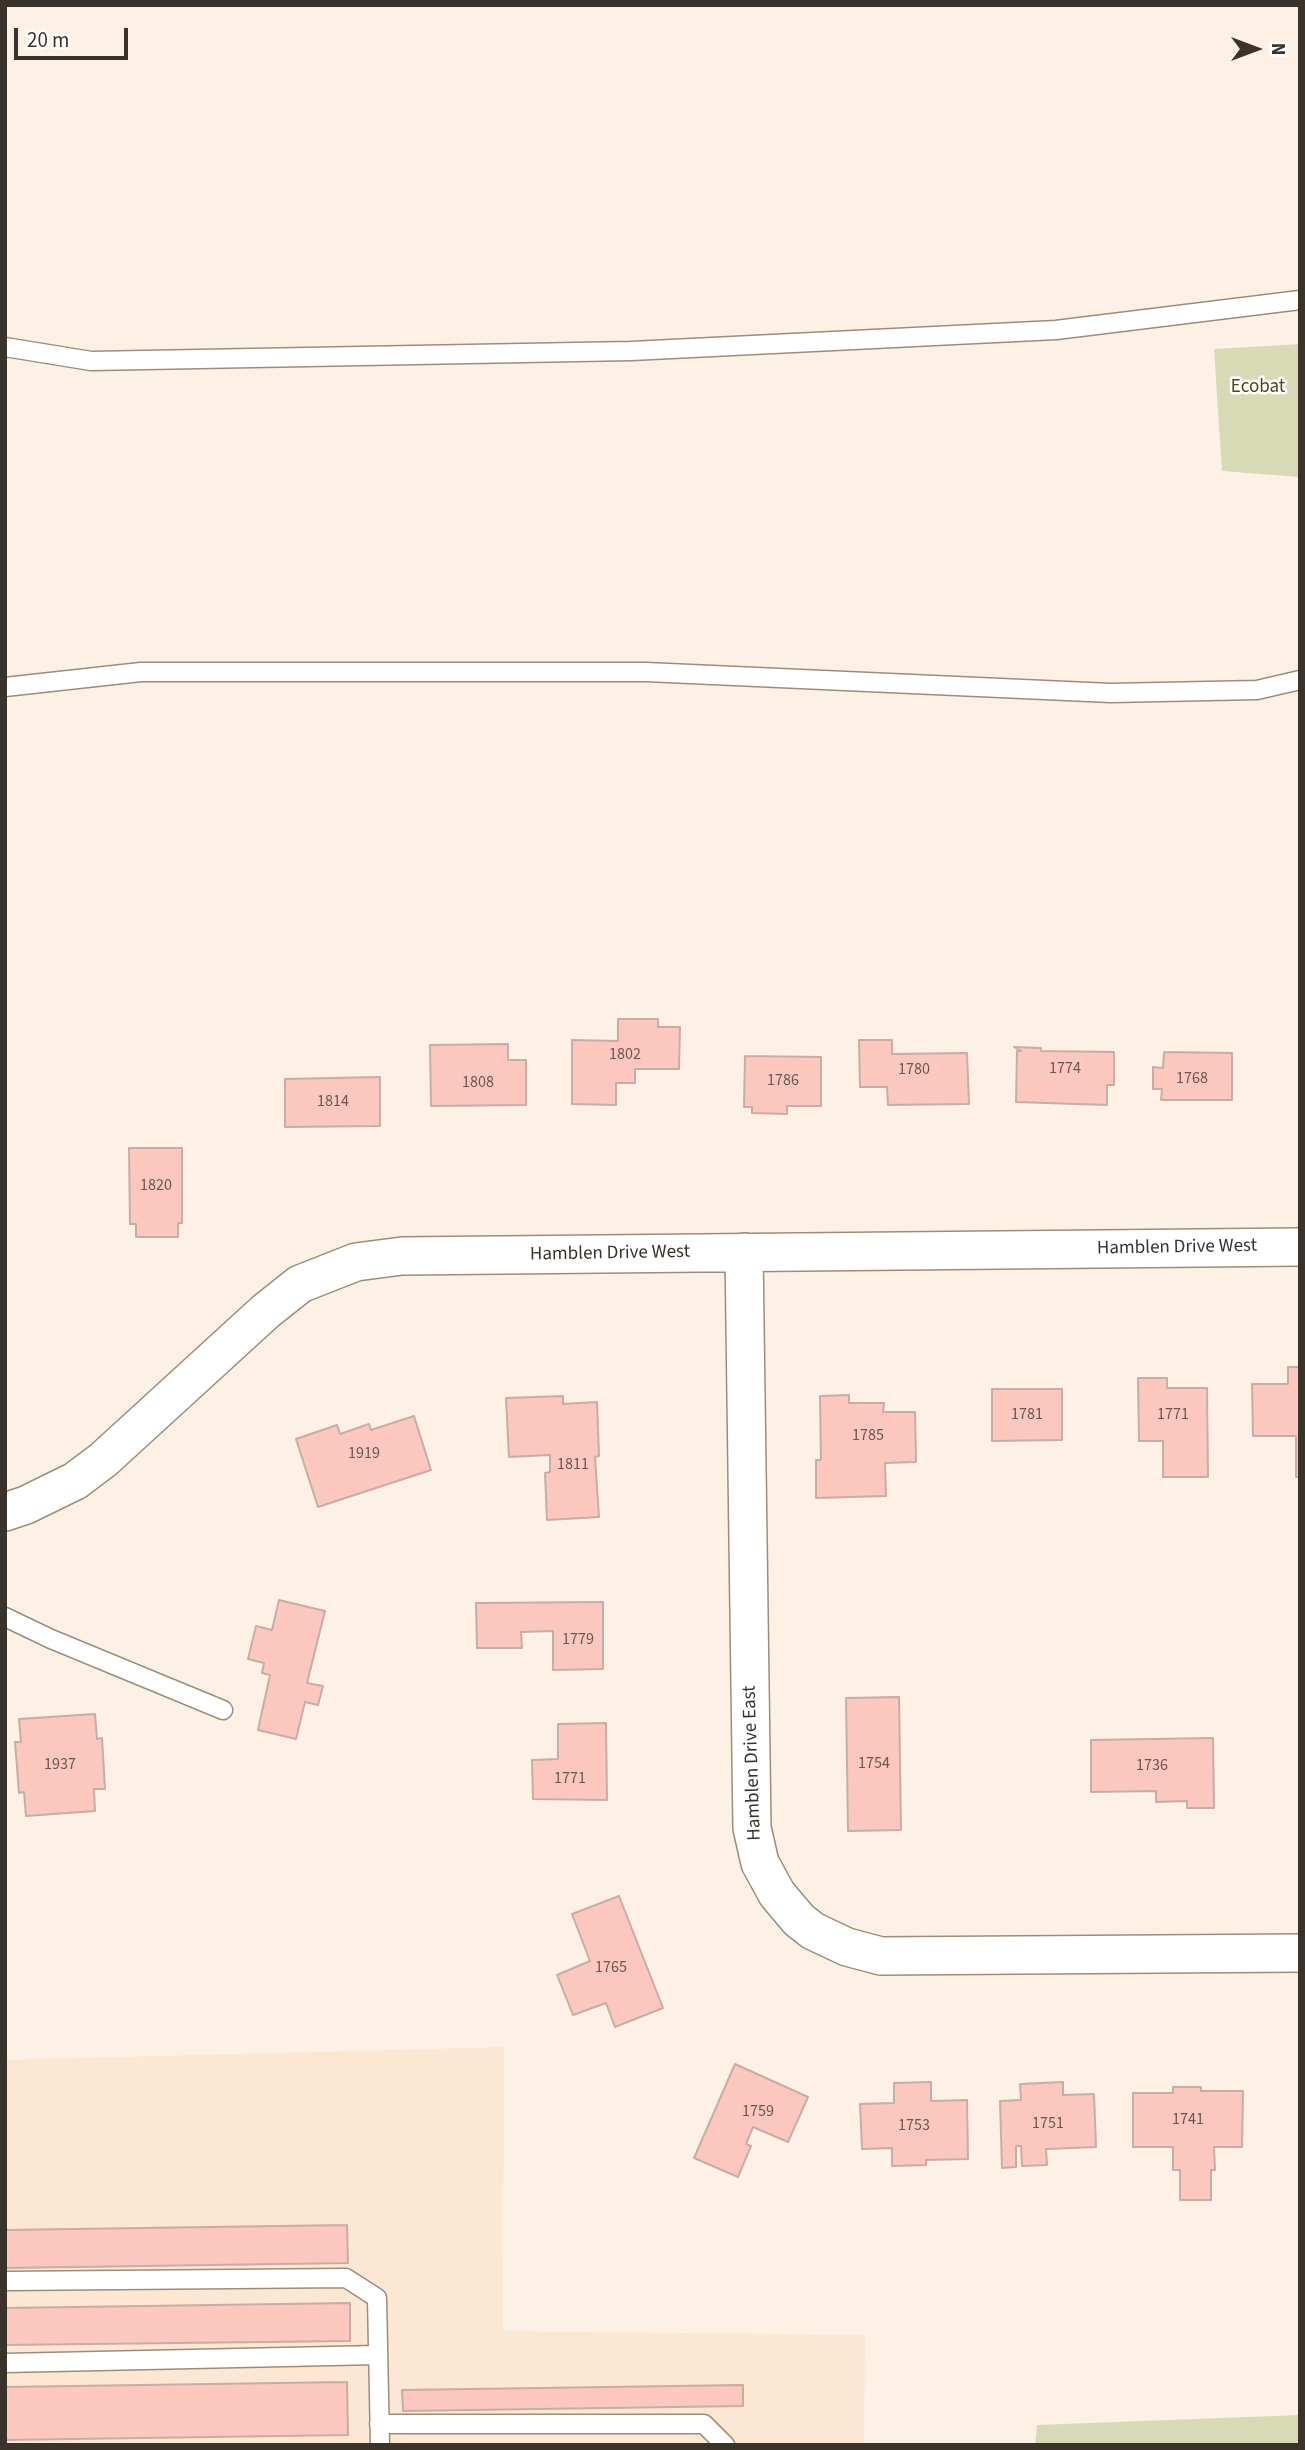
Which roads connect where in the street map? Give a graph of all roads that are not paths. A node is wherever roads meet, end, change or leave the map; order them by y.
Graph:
1 (1300, 300) edge
2 (5, 347) edge
3 (1300, 680) edge
4 (5, 687) edge
5 (1300, 1247) edge
6 (744, 1252) junction
7 (5, 1512) edge
8 (5, 1617) edge
9 (223, 1710) dead end
10 (1300, 1953) edge
11 (5, 2281) edge
12 (378, 2355) junction
13 (5, 2363) edge
14 (379, 2424) junction
15 (380, 2445) edge
16 (724, 2445) edge

1 - 2 lane
3 - 4 lane
5 - 6 street, Hamblen Drive West
6 - 7 street, Hamblen Drive West
6 - 10 street, Hamblen Drive East
8 - 9 lane
11 - 12 lane
12 - 13 lane
12 - 14 lane
14 - 15 lane
14 - 16 lane

